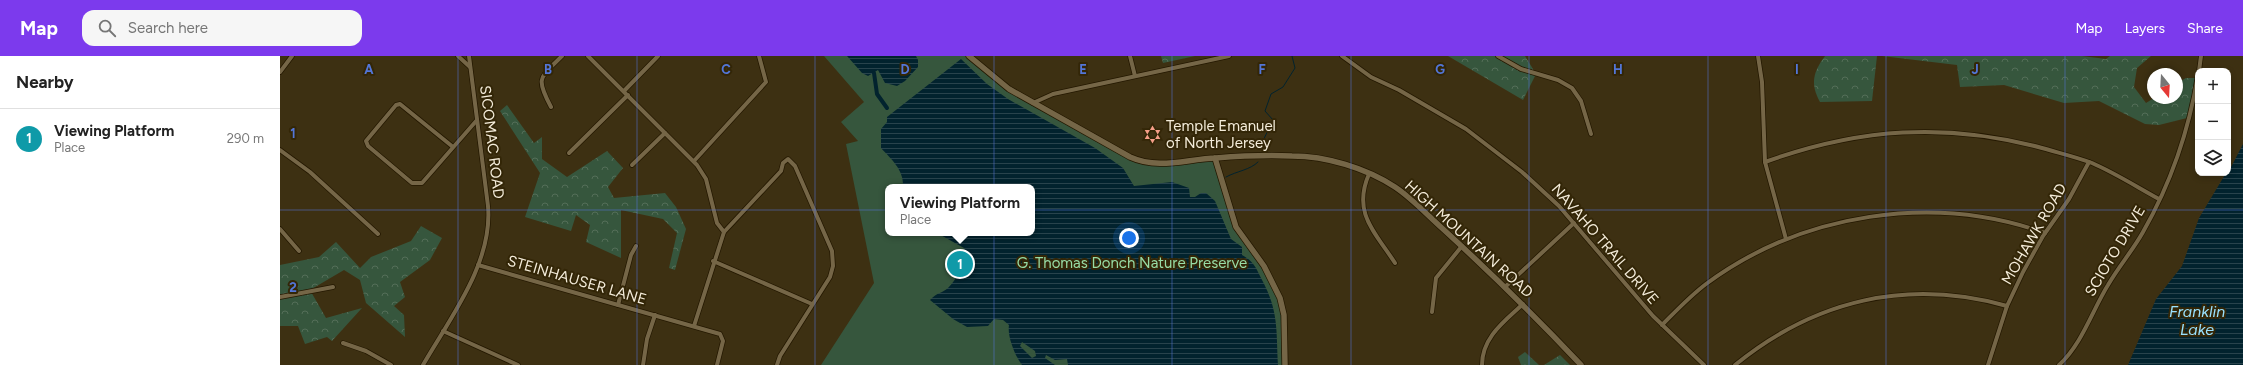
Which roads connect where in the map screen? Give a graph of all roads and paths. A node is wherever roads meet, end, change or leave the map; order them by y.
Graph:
1 (292, 56) edge
2 (458, 56) edge
3 (469, 56) edge
4 (562, 56) edge
5 (588, 56) edge
6 (658, 56) edge
7 (759, 56) edge
8 (969, 56) edge
9 (1130, 56) edge
10 (1229, 56) edge
11 (1342, 56) edge
12 (1498, 56) edge
13 (1758, 56) edge
14 (2201, 56) edge
15 (470, 67) junction
16 (2199, 68) edge
17 (280, 72) edge
18 (1135, 76) junction
19 (2195, 90) edge
20 (624, 91) junction
21 (628, 95) junction
22 (1033, 102) junction
23 (551, 107) dead end
24 (477, 120) junction
25 (665, 133) junction
26 (1591, 134) dead end
27 (453, 147) junction
28 (280, 150) edge
29 (569, 153) dead end
30 (1215, 158) junction
31 (694, 161) junction
32 (1766, 162) junction
33 (2089, 162) junction
34 (632, 165) dead end
35 (1369, 174) junction
36 (2159, 199) junction
37 (1574, 223) junction
38 (280, 229) edge
39 (724, 232) junction
40 (2045, 233) junction
41 (378, 234) dead end
42 (1786, 239) junction
43 (636, 246) dead end
44 (1462, 246) junction
45 (299, 251) dead end
46 (714, 261) junction
47 (1395, 263) dead end
48 (478, 265) junction
49 (333, 287) dead end
50 (1505, 287) junction
51 (280, 297) edge
52 (812, 304) junction
53 (1523, 304) junction
54 (618, 305) junction
55 (2007, 306) junction
56 (1432, 312) dead end
57 (655, 315) junction
58 (1662, 325) junction
59 (694, 326) junction
60 (442, 331) junction
61 (343, 343) dead end
62 (391, 365) edge
63 (423, 365) edge
64 (518, 365) edge
65 (643, 365) edge
66 (717, 365) edge
67 (777, 365) edge
68 (1285, 365) edge
69 (1482, 365) edge
70 (1581, 365) edge
71 (1704, 365) edge
72 (1735, 365) edge
73 (1988, 365) edge
74 (2059, 365) edge

1 - 17 street
2 - 15 street
3 - 15 street, SICOMAC ROAD
4 - 23 street
5 - 20 street
6 - 20 street
7 - 31 street
8 - 22 main road, HIGH MOUNTAIN ROAD
9 - 18 street
10 - 18 street
11 - 37 street, NAVAHO TRAIL DRIVE
12 - 26 street
13 - 32 street
14 - 16 street
15 - 24 street, SICOMAC ROAD
18 - 22 street
19 - 36 street, SCIOTO DRIVE
20 - 21 street
21 - 25 street
21 - 29 street
22 - 30 main road, HIGH MOUNTAIN ROAD
24 - 27 street
24 - 48 street, SICOMAC ROAD
25 - 31 street
25 - 34 street
27 - 27 street
28 - 41 street
30 - 35 main road, HIGH MOUNTAIN ROAD
30 - 68 main road
31 - 39 street
32 - 33 street
32 - 42 street
33 - 36 street
33 - 40 street, MOHAWK ROAD
35 - 44 main road, HIGH MOUNTAIN ROAD
35 - 47 street
36 - 74 street, SCIOTO DRIVE
37 - 50 street
37 - 58 street, NAVAHO TRAIL DRIVE
38 - 45 street
39 - 46 street
39 - 52 street
40 - 42 street
40 - 55 street, MOHAWK ROAD
42 - 58 street
43 - 54 street
44 - 50 main road, HIGH MOUNTAIN ROAD
44 - 56 street
46 - 52 street
46 - 59 street
48 - 54 street, STEINHAUSER LANE
48 - 60 street, SICOMAC ROAD
49 - 51 street
50 - 53 main road, HIGH MOUNTAIN ROAD
52 - 67 street
53 - 69 street
53 - 70 main road, HIGH MOUNTAIN ROAD
54 - 57 street, STEINHAUSER LANE
55 - 72 street
55 - 73 street, MOHAWK ROAD
57 - 59 street, STEINHAUSER LANE
57 - 65 street
58 - 71 street, NAVAHO TRAIL DRIVE
59 - 66 street, STEINHAUSER LANE
60 - 63 street, SICOMAC ROAD
60 - 64 street
61 - 62 street

